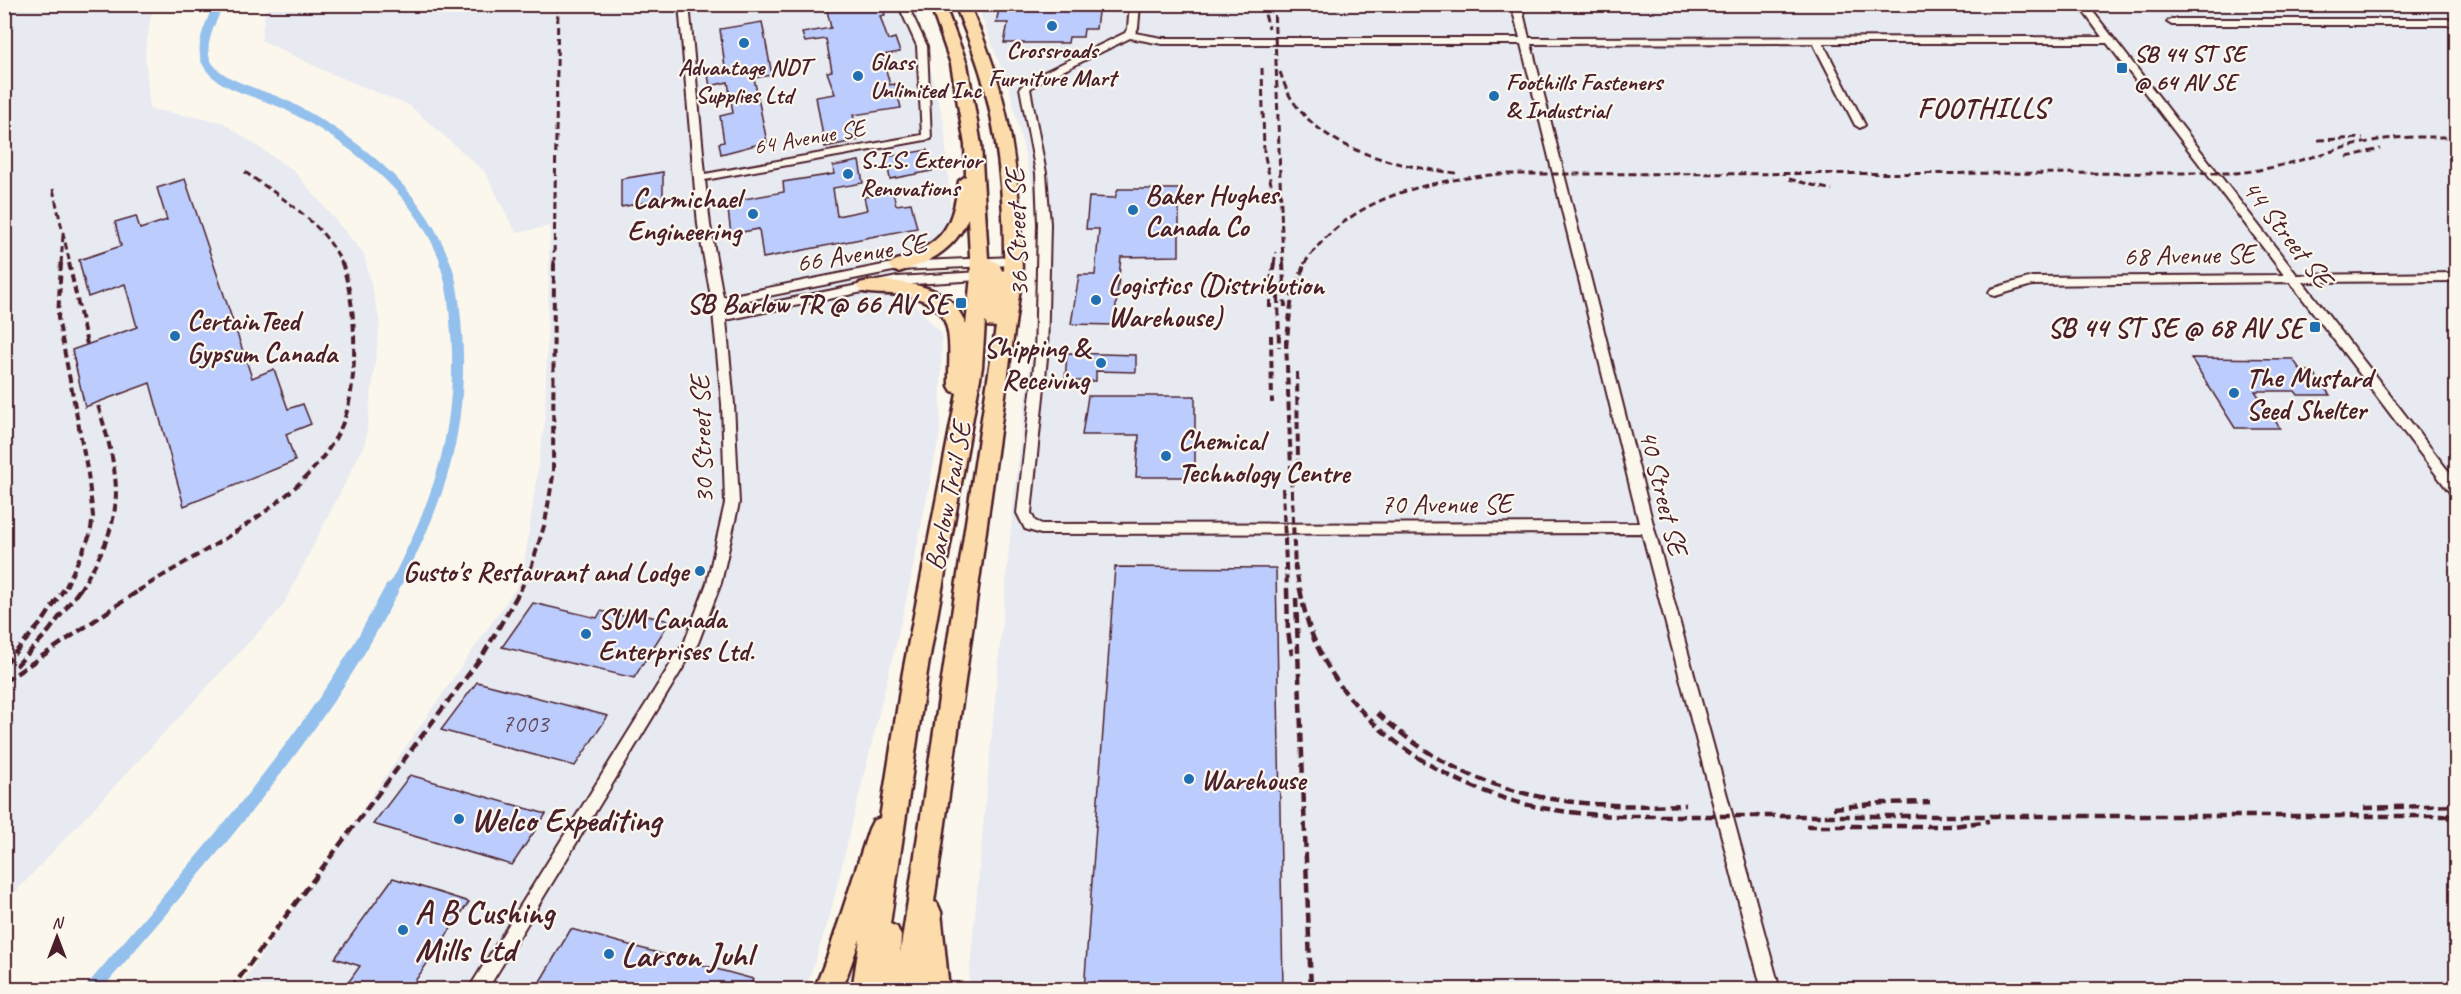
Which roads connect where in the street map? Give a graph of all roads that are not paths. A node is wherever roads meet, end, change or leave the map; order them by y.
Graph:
1 (684, 4) edge
2 (903, 4) edge
3 (937, 4) edge
4 (962, 4) edge
5 (1135, 4) edge
6 (1516, 4) edge
7 (2082, 4) edge
8 (2172, 22) dead end
9 (2457, 22) edge
10 (1129, 35) junction
11 (1817, 40) junction
12 (2109, 40) junction
13 (1525, 41) junction
14 (1860, 125) dead end
15 (973, 145) junction
16 (699, 178) junction
17 (897, 266) junction
18 (996, 270) junction
19 (2292, 277) junction
20 (2457, 277) edge
21 (866, 286) junction
22 (1995, 292) dead end
23 (718, 302) junction
24 (718, 318) junction
25 (963, 414) junction
26 (2457, 490) edge
27 (1030, 525) joint
28 (1647, 528) junction
29 (900, 775) junction
30 (888, 858) junction
31 (925, 878) junction
32 (477, 990) edge
33 (828, 990) edge
34 (866, 990) edge
35 (883, 990) edge
36 (908, 990) edge
37 (935, 990) edge
38 (1771, 990) edge

1 - 16 street, 30 Street SE
2 - 16 street, 64 Avenue SE
3 - 15 main road, Barlow Trail SE
4 - 18 main road, Barlow Trail SE
5 - 10 street
6 - 13 street, 40 Street SE
7 - 12 street, 44 Street SE
8 - 9 street
10 - 13 street
10 - 27 street, 36 Street SE
11 - 12 street
11 - 13 street
11 - 14 street
12 - 19 street, 44 Street SE
13 - 28 street, 40 Street SE
15 - 17 main road
15 - 18 main road, Barlow Trail SE
16 - 23 street, 30 Street SE
17 - 18 street, 66 Avenue SE
17 - 23 street, 66 Avenue SE
18 - 21 street, 66 Avenue SE
18 - 25 main road, Barlow Trail SE
18 - 31 main road, Barlow Trail SE
19 - 20 street, 68 Avenue SE
19 - 22 street, 68 Avenue SE
19 - 26 street, 44 Street SE
21 - 24 street, 66 Avenue SE
21 - 25 main road
23 - 24 street, 30 Street SE
24 - 32 street, 30 Street SE
25 - 29 main road, Barlow Trail SE
27 - 28 street, 70 Avenue SE
28 - 38 street, 40 Street SE
29 - 30 main road, Barlow Trail SE
29 - 33 main road
30 - 34 main road, Barlow Trail SE
30 - 35 main road
31 - 36 main road, Barlow Trail SE
31 - 37 main road

